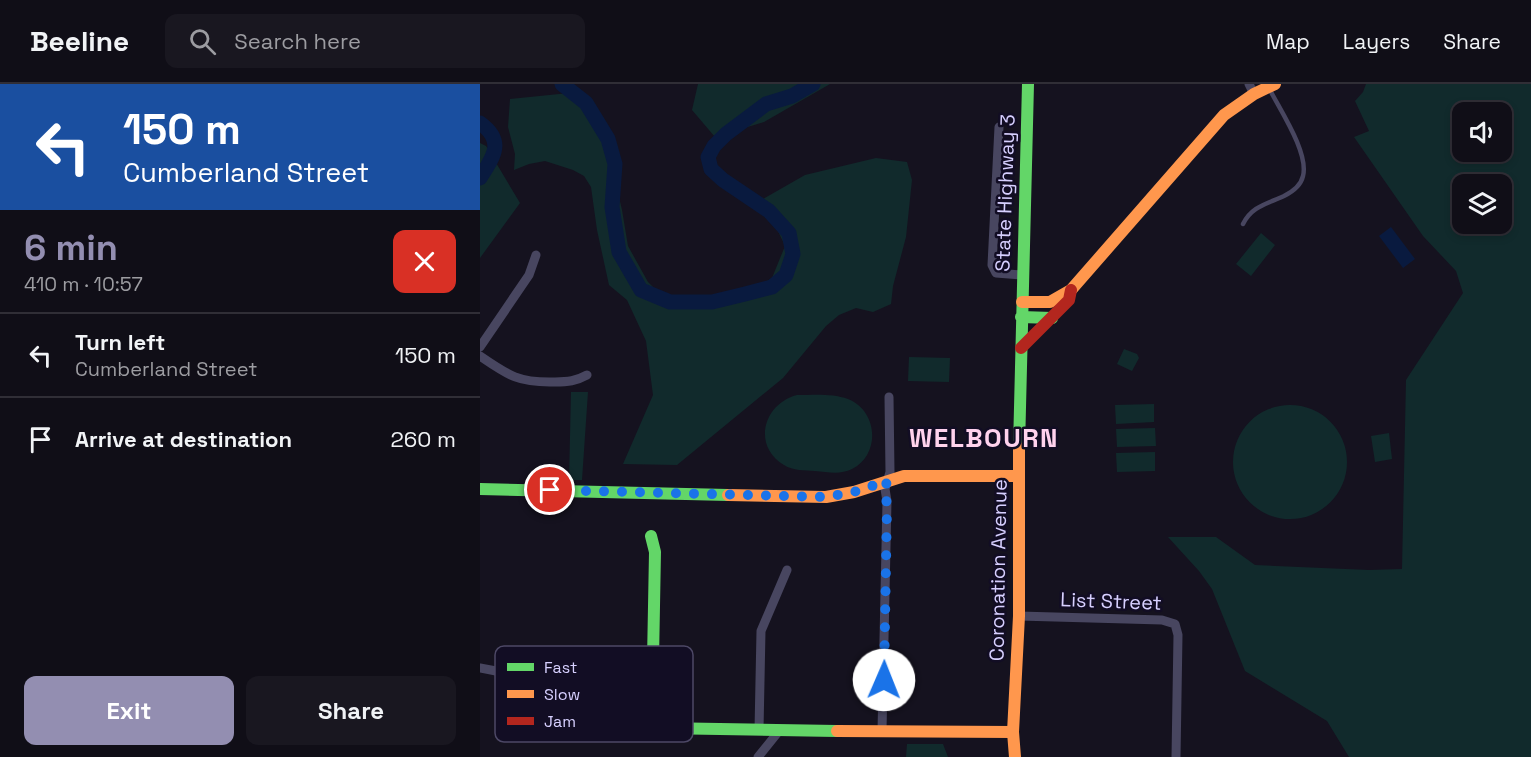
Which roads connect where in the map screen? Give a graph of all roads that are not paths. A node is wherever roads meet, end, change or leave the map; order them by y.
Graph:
1 (1028, 84) edge
2 (1272, 86) edge
3 (1251, 89) edge
4 (999, 127) dead end
5 (1243, 224) dead end
6 (536, 255) dead end
7 (1022, 275) junction
8 (1071, 290) junction
9 (1022, 302) junction
10 (1022, 317) junction
11 (1052, 318) junction
12 (480, 347) edge
13 (1021, 348) junction
14 (480, 356) edge
15 (587, 375) dead end
16 (890, 397) dead end
17 (1018, 476) junction
18 (887, 481) junction
19 (480, 489) edge
20 (651, 536) dead end
21 (787, 570) dead end
22 (1019, 616) junction
23 (653, 646) edge
24 (480, 668) edge
25 (495, 671) edge
26 (693, 729) edge
27 (759, 730) junction
28 (779, 731) junction
29 (882, 731) junction
30 (1013, 732) junction
31 (758, 757) edge
32 (1015, 757) edge
33 (1176, 757) edge

1 - 7 main road, State Highway 3
2 - 3 main road
2 - 5 lane
3 - 8 main road
4 - 7 street
6 - 12 street
7 - 9 main road, State Highway 3
8 - 9 main road
8 - 11 main road
9 - 10 main road, Coronation Avenue
10 - 11 main road
10 - 13 main road, Coronation Avenue
11 - 13 main road
13 - 17 main road, Coronation Avenue
14 - 15 street
16 - 18 street
17 - 18 main road
17 - 22 main road, Coronation Avenue
18 - 19 main road
18 - 29 street
20 - 23 main road
21 - 27 street
22 - 30 main road, Coronation Avenue
22 - 33 street, List Street
24 - 25 street
26 - 27 main road
27 - 28 main road
28 - 29 main road
28 - 31 street
29 - 30 main road
30 - 32 main road, Coronation Avenue

